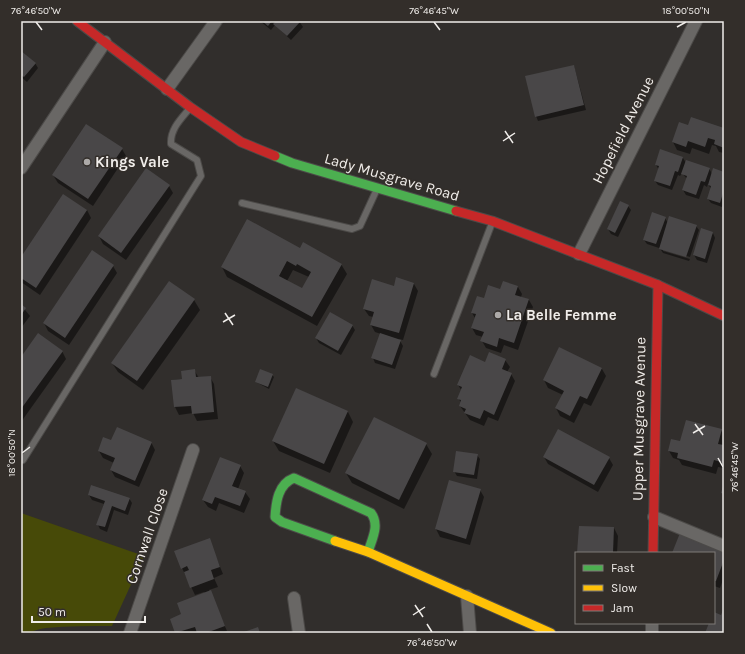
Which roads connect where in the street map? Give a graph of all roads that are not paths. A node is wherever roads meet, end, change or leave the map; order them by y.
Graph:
1 (77, 21) edge
2 (216, 21) edge
3 (696, 21) edge
4 (105, 42) junction
5 (167, 88) junction
6 (190, 107) junction
7 (21, 168) edge
8 (377, 188) junction
9 (242, 202) dead end
10 (492, 221) junction
11 (579, 254) junction
12 (658, 284) junction
13 (724, 316) edge
14 (434, 374) dead end
15 (193, 450) dead end
16 (23, 460) dead end
17 (654, 517) junction
18 (724, 546) edge
19 (368, 552) junction
20 (653, 552) edge
21 (467, 596) junction
22 (294, 598) dead end
23 (130, 633) edge
24 (299, 633) edge
25 (470, 633) edge
26 (551, 633) edge

1 - 4 street, Lady Musgrave Road
2 - 5 street
3 - 11 street, Hopefield Avenue
4 - 5 street, Lady Musgrave Road
4 - 7 street
5 - 6 street, Lady Musgrave Road
6 - 8 street, Lady Musgrave Road
6 - 16 lane
8 - 9 lane
8 - 10 street, Lady Musgrave Road
10 - 11 street, Lady Musgrave Road
10 - 14 lane
11 - 12 street, Lady Musgrave Road
12 - 13 street, Lady Musgrave Road
12 - 17 street, Upper Musgrave Avenue
15 - 23 street, Cornwall Close
17 - 18 street
17 - 20 street, Upper Musgrave Avenue
19 - 19 street
19 - 21 street
21 - 25 street
21 - 26 street
22 - 24 street

